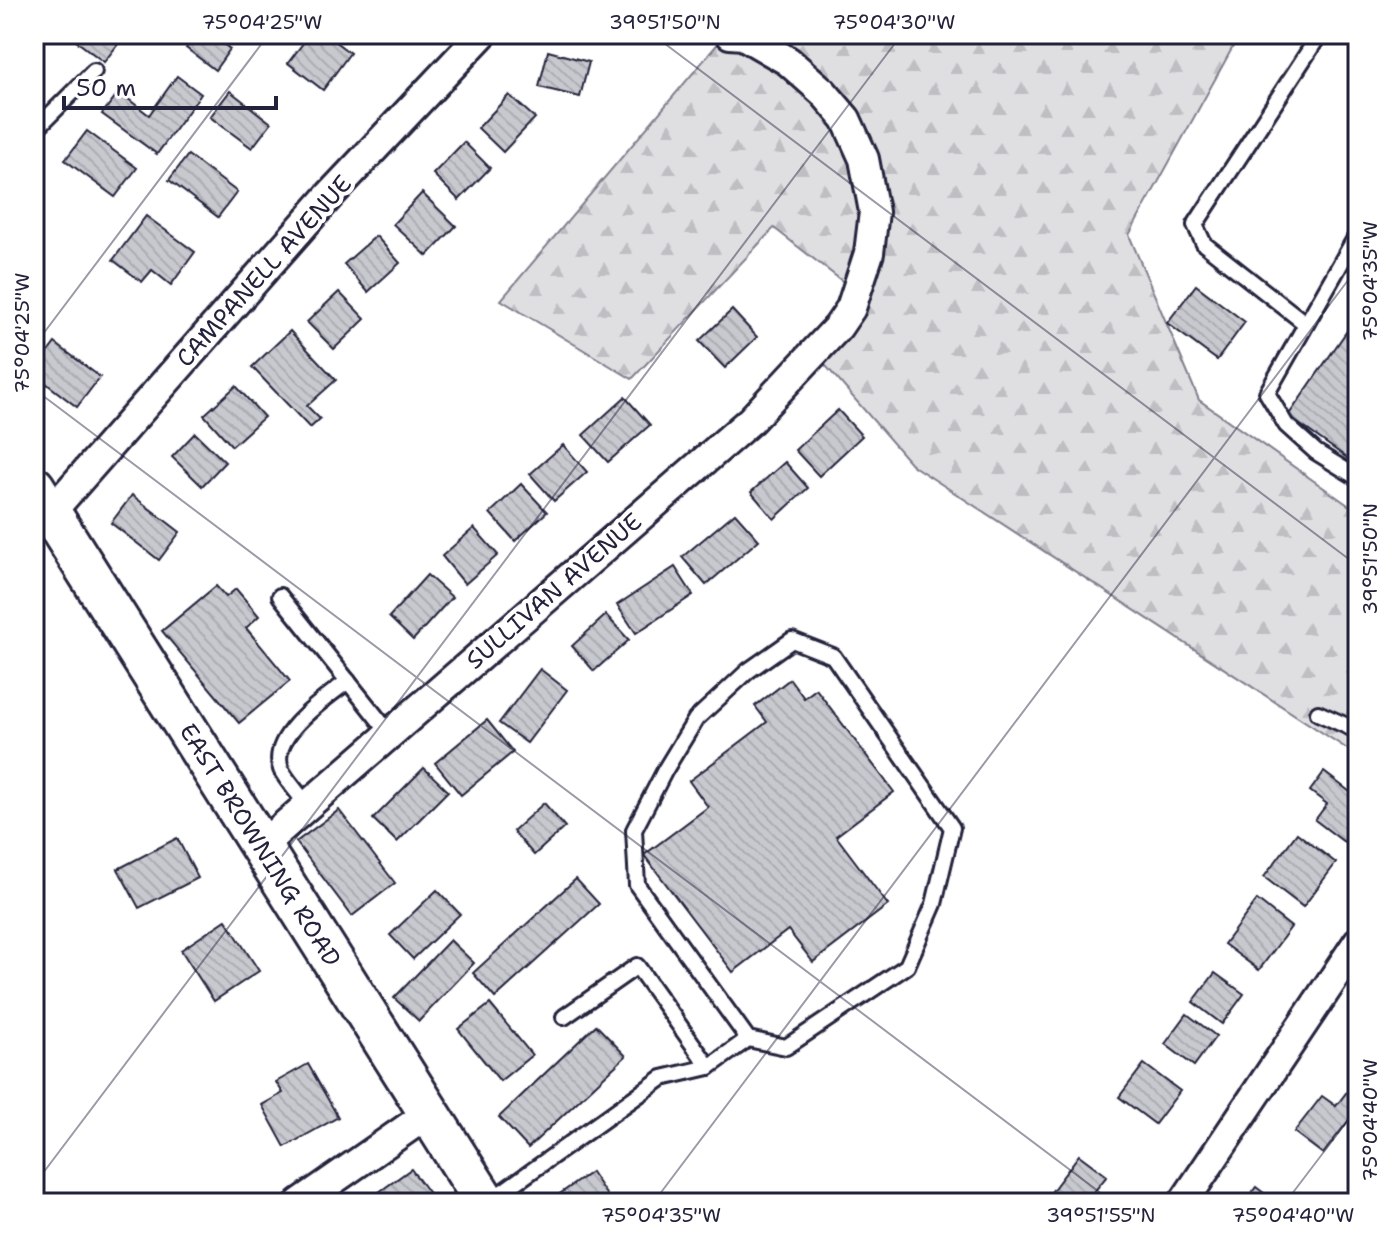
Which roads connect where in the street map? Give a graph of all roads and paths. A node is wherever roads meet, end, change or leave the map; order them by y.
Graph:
1 (482, 34) edge
2 (730, 34) edge
3 (1320, 34) edge
4 (94, 71) dead end
5 (34, 131) edge
6 (1358, 233) edge
7 (1306, 324) junction
8 (1358, 478) edge
9 (42, 500) edge
10 (280, 596) dead end
11 (348, 681) junction
12 (1318, 713) dead end
13 (1358, 731) edge
14 (390, 734) junction
15 (307, 805) junction
16 (261, 846) junction
17 (1358, 942) edge
18 (564, 1017) dead end
19 (748, 1039) junction
20 (709, 1067) junction
21 (429, 1113) junction
22 (300, 1203) edge
23 (486, 1203) edge
24 (1183, 1203) edge

1 - 9 street, CAMPANELL AVENUE
2 - 14 street, SULLIVAN AVENUE
3 - 7 lane
4 - 5 lane
6 - 7 lane
7 - 8 lane
9 - 16 main road, EAST BROWNING ROAD
10 - 11 lane
11 - 14 lane
11 - 15 lane
12 - 13 lane
14 - 15 street, SULLIVAN AVENUE
15 - 16 street, SULLIVAN AVENUE
16 - 21 main road, EAST BROWNING ROAD
17 - 24 street
18 - 20 lane
19 - 19 lane
19 - 20 lane
20 - 23 lane
21 - 22 street
21 - 23 main road, EAST BROWNING ROAD

